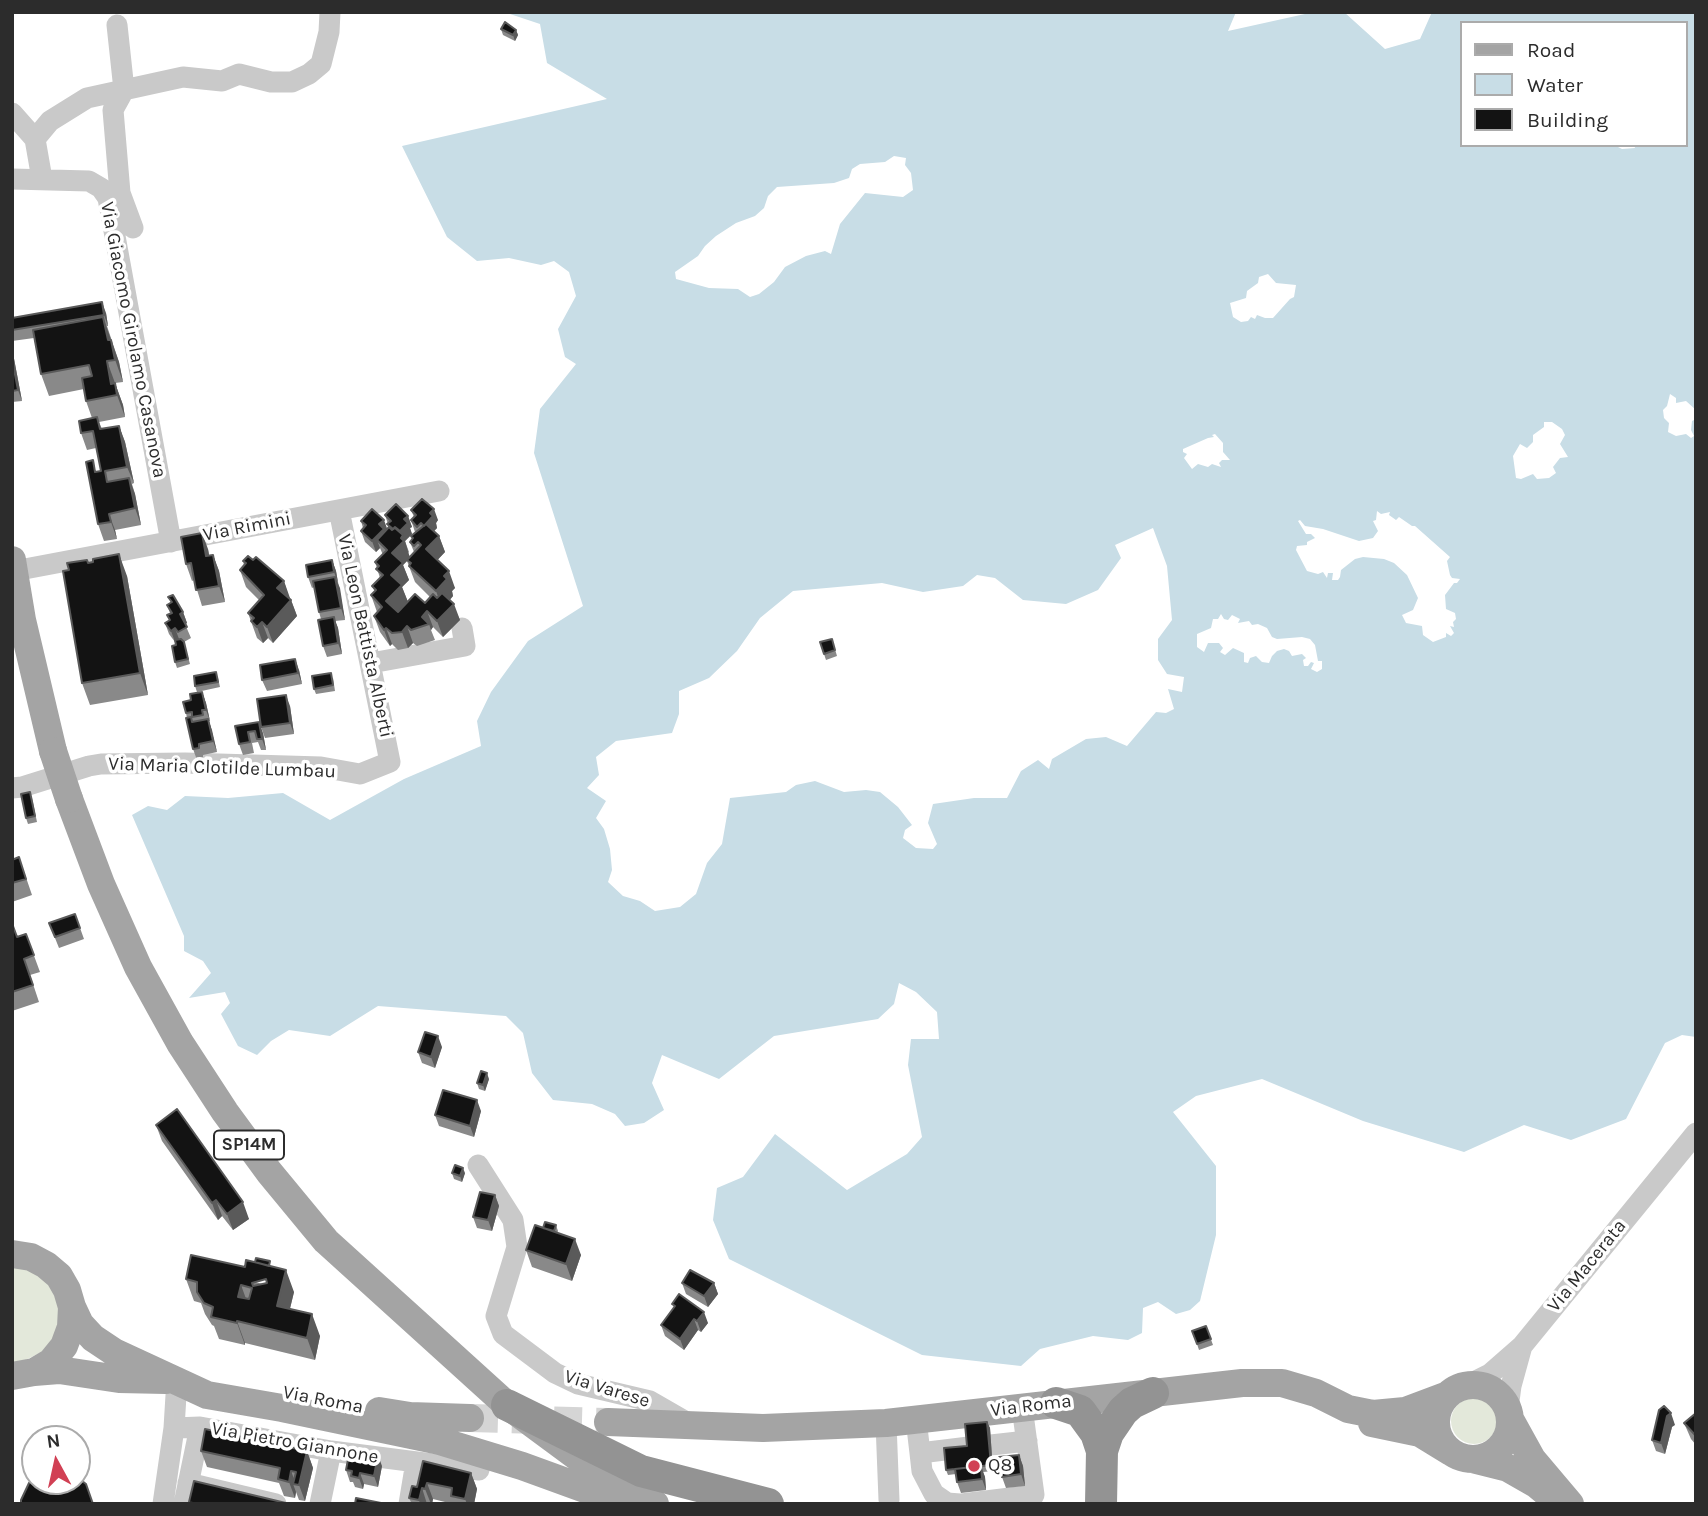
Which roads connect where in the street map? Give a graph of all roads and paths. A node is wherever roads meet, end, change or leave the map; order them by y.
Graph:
1 (330, 12) edge
2 (117, 25) dead end
3 (124, 90) junction
4 (12, 113) edge
5 (35, 139) junction
6 (42, 178) junction
7 (12, 179) edge
8 (133, 228) dead end
9 (439, 491) dead end
10 (339, 510) junction
11 (171, 542) junction
12 (13, 566) edge
13 (462, 628) dead end
14 (371, 663) junction
15 (390, 762) joint
16 (12, 788) edge
17 (1696, 1133) edge
18 (478, 1165) dead end
19 (13, 1254) edge
20 (72, 1307) junction
21 (1522, 1346) junction
22 (19, 1376) edge
23 (177, 1380) junction
24 (1456, 1391) junction
25 (1153, 1392) junction
26 (207, 1395) junction
27 (1056, 1403) junction
28 (506, 1405) junction
29 (1023, 1407) junction
30 (1348, 1409) junction
31 (1510, 1415) junction
32 (470, 1418) tunnel mouth
33 (916, 1419) junction
34 (608, 1422) tunnel mouth
35 (886, 1423) junction
36 (692, 1425) junction
37 (200, 1427) junction
38 (174, 1428) junction
39 (1027, 1441) junction
40 (991, 1445) edge
41 (969, 1447) edge
42 (331, 1451) junction
43 (1102, 1451) junction
44 (920, 1453) junction
45 (1462, 1455) junction
46 (416, 1462) junction
47 (479, 1470) dead end
48 (186, 1493) edge
49 (889, 1500) dead end
50 (163, 1504) edge
51 (276, 1504) edge
52 (320, 1504) edge
53 (409, 1504) edge
54 (612, 1504) edge
55 (655, 1504) edge
56 (768, 1504) edge
57 (961, 1504) edge
58 (1101, 1504) edge
59 (1558, 1504) edge
60 (1570, 1504) edge

1 - 3 street
2 - 3 street
3 - 5 street
3 - 8 street
4 - 5 street
5 - 6 street
6 - 7 street, Via Giacomo Girolamo Casanova
6 - 11 street, Via Giacomo Girolamo Casanova
9 - 10 street, Via Rimini
10 - 11 street, Via Rimini
10 - 14 street, Via Leon Battista Alberti
11 - 12 street, Via Rimini
12 - 28 main road, SP14M, bridge
13 - 14 street
14 - 15 street, Via Leon Battista Alberti
15 - 16 street, Via Maria Clotilde Lumbau
17 - 21 street, Via Macerata
18 - 36 street, Via Varese
19 - 20 main road, Via Roma
20 - 22 main road
20 - 23 main road, Via Roma
21 - 24 street, Via Macerata
21 - 31 street
22 - 23 main road, Via Roma
23 - 26 main road
23 - 32 main road, Via Roma
23 - 38 street
24 - 30 main road, Via Roma
24 - 31 main road
24 - 45 main road
25 - 27 main road, Via Roma
25 - 30 main road, Via Roma
25 - 43 highway
26 - 38 street
26 - 54 main road
27 - 29 main road, Via Roma
27 - 43 highway
28 - 55 main road, SP14M
28 - 56 highway
29 - 33 main road, Via Roma
29 - 39 street
30 - 45 main road
31 - 45 main road
31 - 60 main road
33 - 35 main road, Via Roma
33 - 44 street
34 - 36 main road, Via Roma
35 - 36 main road, Via Roma
35 - 49 street
37 - 38 street, Via Pietro Giannone
37 - 42 street, Via Pietro Giannone
37 - 48 street
38 - 50 street
39 - 40 street
39 - 57 street
41 - 44 street
42 - 46 street, Via Pietro Giannone
42 - 52 street
43 - 58 highway
44 - 57 street
45 - 59 main road
46 - 47 street, Via Pietro Giannone
46 - 53 street
48 - 51 street

